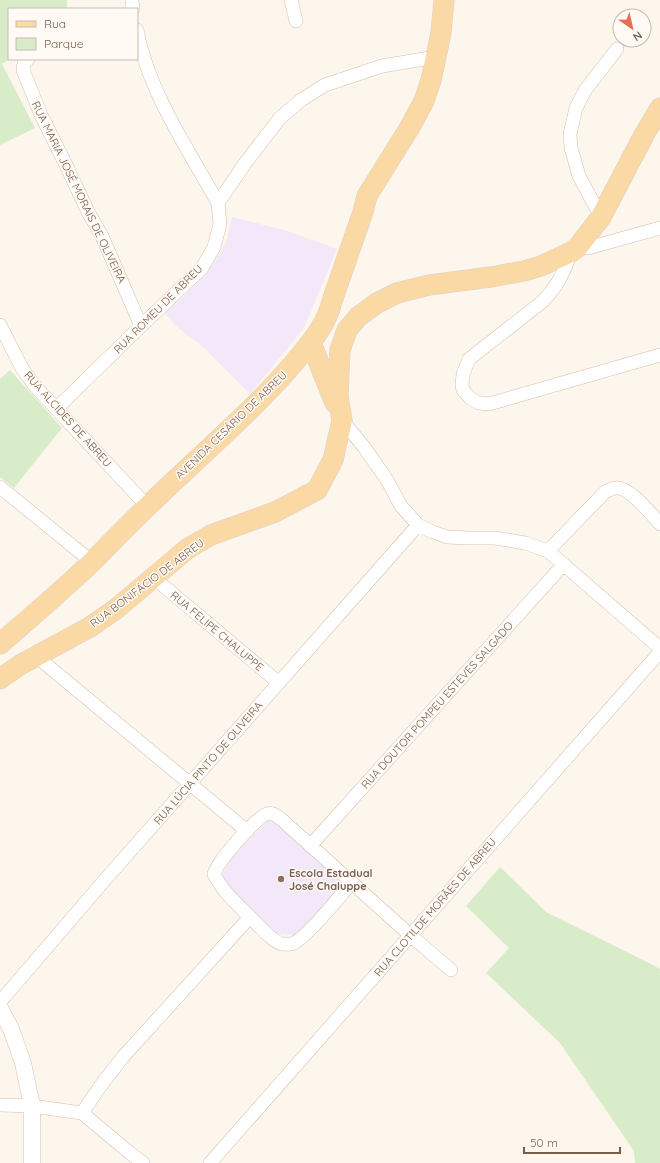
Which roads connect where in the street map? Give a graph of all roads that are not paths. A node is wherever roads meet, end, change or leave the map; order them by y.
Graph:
1 (291, 0) edge
2 (444, 0) edge
3 (296, 22) dead end
4 (138, 38) edge
5 (617, 49) dead end
6 (436, 57) junction
7 (27, 60) edge
8 (660, 108) edge
9 (218, 203) junction
10 (601, 217) junction
11 (660, 228) edge
12 (575, 250) junction
13 (0, 325) edge
14 (141, 326) junction
15 (311, 343) junction
16 (660, 355) edge
17 (57, 408) junction
18 (342, 420) junction
19 (0, 487) edge
20 (147, 506) junction
21 (660, 524) edge
22 (418, 525) junction
23 (548, 552) junction
24 (92, 562) junction
25 (563, 565) junction
26 (154, 578) junction
27 (2, 640) edge
28 (660, 648) edge
29 (660, 652) edge
30 (36, 656) junction
31 (0, 679) edge
32 (279, 683) junction
33 (191, 784) junction
34 (247, 831) junction
35 (310, 846) junction
36 (351, 883) junction
37 (250, 917) junction
38 (410, 935) junction
39 (451, 970) dead end
40 (0, 1002) edge
41 (0, 1008) edge
42 (0, 1105) edge
43 (32, 1106) junction
44 (82, 1113) junction
45 (32, 1163) edge
46 (142, 1163) edge
47 (210, 1163) edge

1 - 3 street
2 - 6 main road, AVENIDA CESÁRIO DE ABREU
4 - 9 street
5 - 10 street
6 - 9 street
6 - 15 main road, AVENIDA CESÁRIO DE ABREU
7 - 14 street, RUA MARIA JOSÉ MORAIS DE OLIVEIRA
8 - 10 main road, RUA BONIFÁCIO DE ABREU
9 - 14 street, RUA ROMEU DE ABREU
10 - 12 main road, RUA BONIFÁCIO DE ABREU
11 - 12 street
12 - 16 street
12 - 18 main road, RUA BONIFÁCIO DE ABREU
13 - 17 street, RUA ALCIDES DE ABREU
14 - 17 street, RUA ROMEU DE ABREU
15 - 18 main road
15 - 20 main road, AVENIDA CESÁRIO DE ABREU
17 - 20 street, RUA ALCIDES DE ABREU
18 - 22 street
18 - 26 main road, RUA BONIFÁCIO DE ABREU
19 - 24 street
20 - 24 main road, AVENIDA CESÁRIO DE ABREU
21 - 23 street
22 - 23 street
22 - 32 street, RUA LÚCIA PINTO DE OLIVEIRA
23 - 25 street
24 - 27 main road, AVENIDA CESÁRIO DE ABREU
25 - 28 street
25 - 35 street, RUA DOUTOR POMPEU ESTEVES SALGADO
26 - 30 main road, RUA BONIFÁCIO DE ABREU
26 - 32 street, RUA FELIPE CHALUPPE
29 - 38 street, RUA CLOTILDE MORÃES DE ABREU
30 - 31 main road, RUA BONIFÁCIO DE ABREU
30 - 33 street
32 - 33 street, RUA LÚCIA PINTO DE OLIVEIRA
33 - 34 street
33 - 40 street, RUA LÚCIA PINTO DE OLIVEIRA
34 - 35 street
34 - 37 street
35 - 36 street
36 - 37 street
36 - 38 street
37 - 44 street
38 - 39 street
38 - 47 street, RUA CLOTILDE MORÃES DE ABREU
41 - 43 street
42 - 43 street
43 - 44 street
43 - 45 street
44 - 46 street

